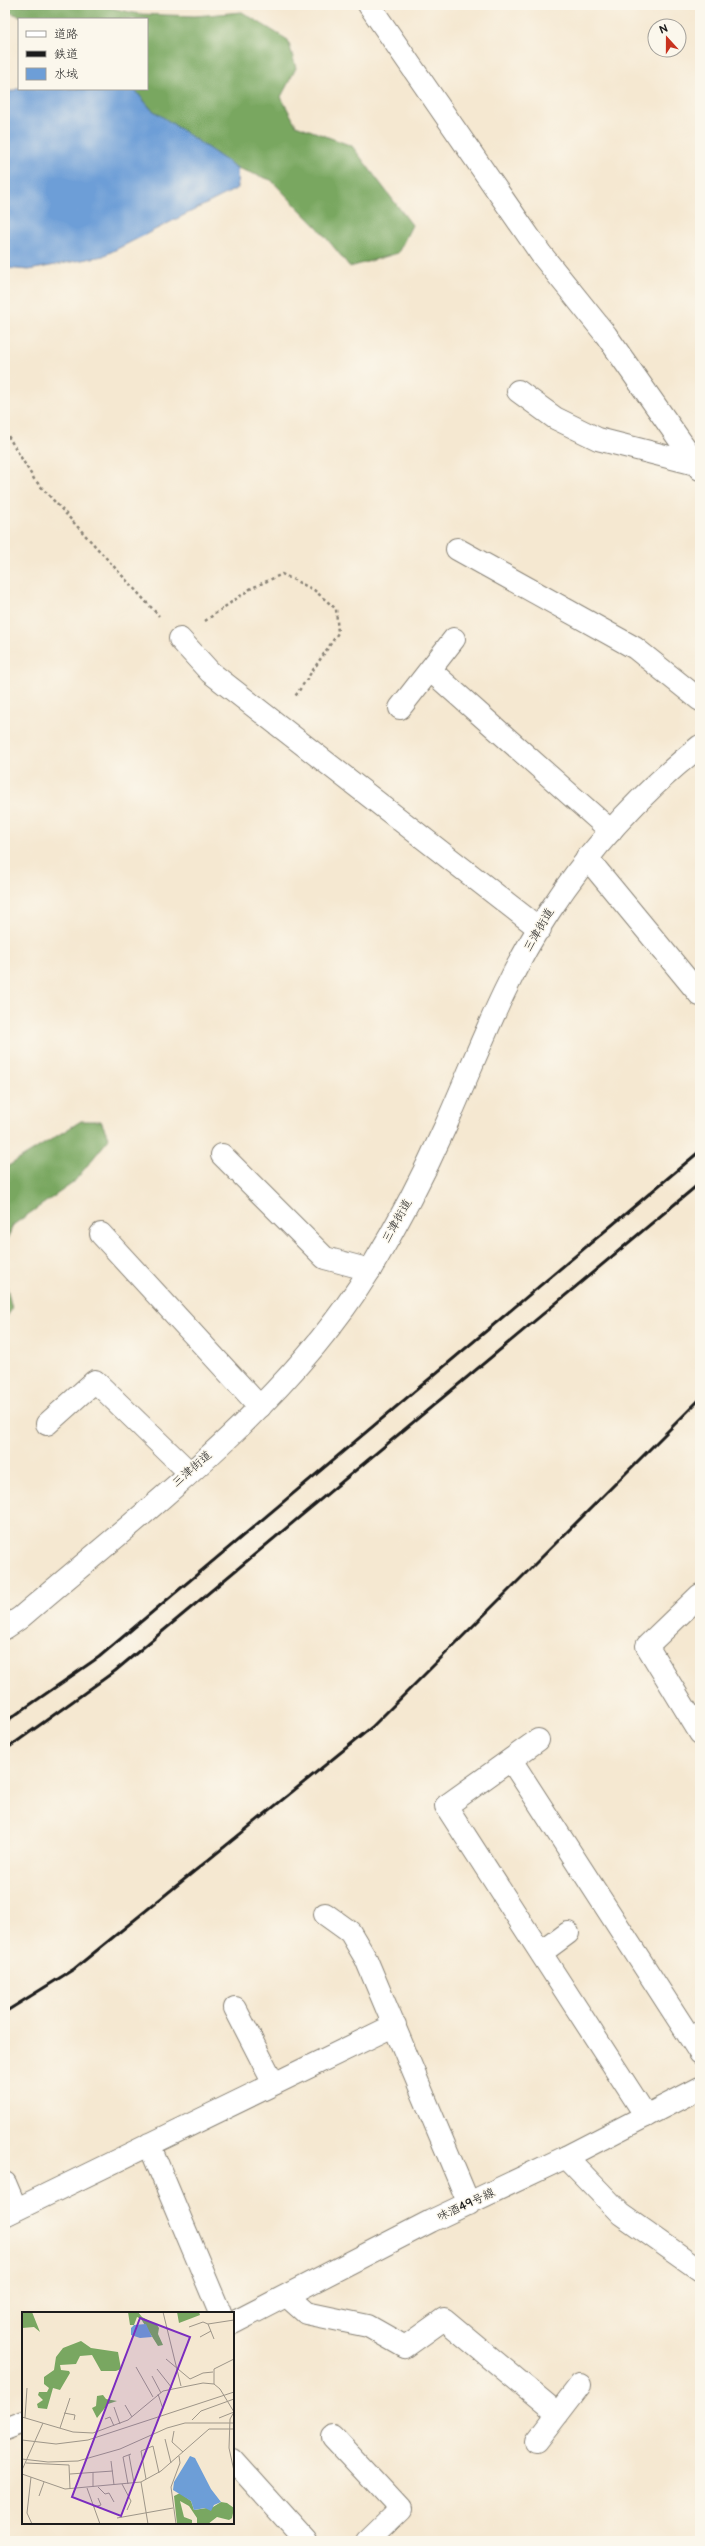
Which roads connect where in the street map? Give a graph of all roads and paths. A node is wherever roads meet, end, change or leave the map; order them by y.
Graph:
1 (369, 5) edge
2 (518, 391) dead end
3 (5, 431) edge
4 (699, 466) edge
5 (457, 550) dead end
6 (180, 639) junction
7 (454, 639) dead end
8 (430, 670) junction
9 (700, 700) edge
10 (400, 708) dead end
11 (277, 724) junction
12 (700, 746) edge
13 (611, 830) junction
14 (587, 858) junction
15 (540, 929) junction
16 (700, 995) edge
17 (222, 1155) dead end
18 (101, 1234) dead end
19 (370, 1270) junction
20 (260, 1407) junction
21 (47, 1424) dead end
22 (189, 1472) junction
23 (700, 1595) edge
24 (5, 1628) edge
25 (700, 1733) edge
26 (538, 1740) dead end
27 (511, 1760) junction
28 (325, 1914) dead end
29 (568, 1933) dead end
30 (541, 1953) junction
31 (235, 2008) dead end
32 (395, 2025) junction
33 (700, 2053) edge
34 (274, 2084) junction
35 (700, 2088) edge
36 (646, 2116) junction
37 (149, 2144) junction
38 (566, 2157) junction
39 (5, 2183) edge
40 (469, 2204) junction
41 (11, 2212) edge
42 (700, 2270) edge
43 (286, 2296) junction
44 (220, 2312) edge
45 (234, 2322) edge
46 (580, 2385) dead end
47 (558, 2414) junction
48 (22, 2422) edge
49 (5, 2429) edge
50 (333, 2437) dead end
51 (537, 2441) dead end
52 (234, 2461) edge
53 (306, 2541) edge
54 (367, 2541) edge

1 - 4 street
2 - 4 street
3 - 6 path
5 - 9 street
6 - 11 street
6 - 11 path
7 - 8 street
8 - 10 street
8 - 13 street
11 - 15 street
12 - 13 street, 三津街道
13 - 14 street, 三津街道
14 - 15 street, 三津街道
14 - 16 street
15 - 19 street, 三津街道
17 - 19 street
18 - 20 street
19 - 20 street, 三津街道
20 - 22 street, 三津街道
21 - 22 street
22 - 24 street, 三津街道
23 - 25 street
26 - 27 street
27 - 30 street
27 - 33 street
28 - 32 street
29 - 30 street
30 - 36 street
31 - 34 street
32 - 34 street
32 - 40 street
34 - 37 street
35 - 36 street, 味酒49号線
36 - 38 street, 味酒49号線
37 - 41 street
37 - 44 street
38 - 40 street, 味酒49号線
38 - 42 street
39 - 41 street
40 - 43 street, 味酒49号線
43 - 45 street, 味酒49号線
43 - 47 street
46 - 47 street
47 - 51 street
48 - 49 street
50 - 54 street
52 - 53 street

